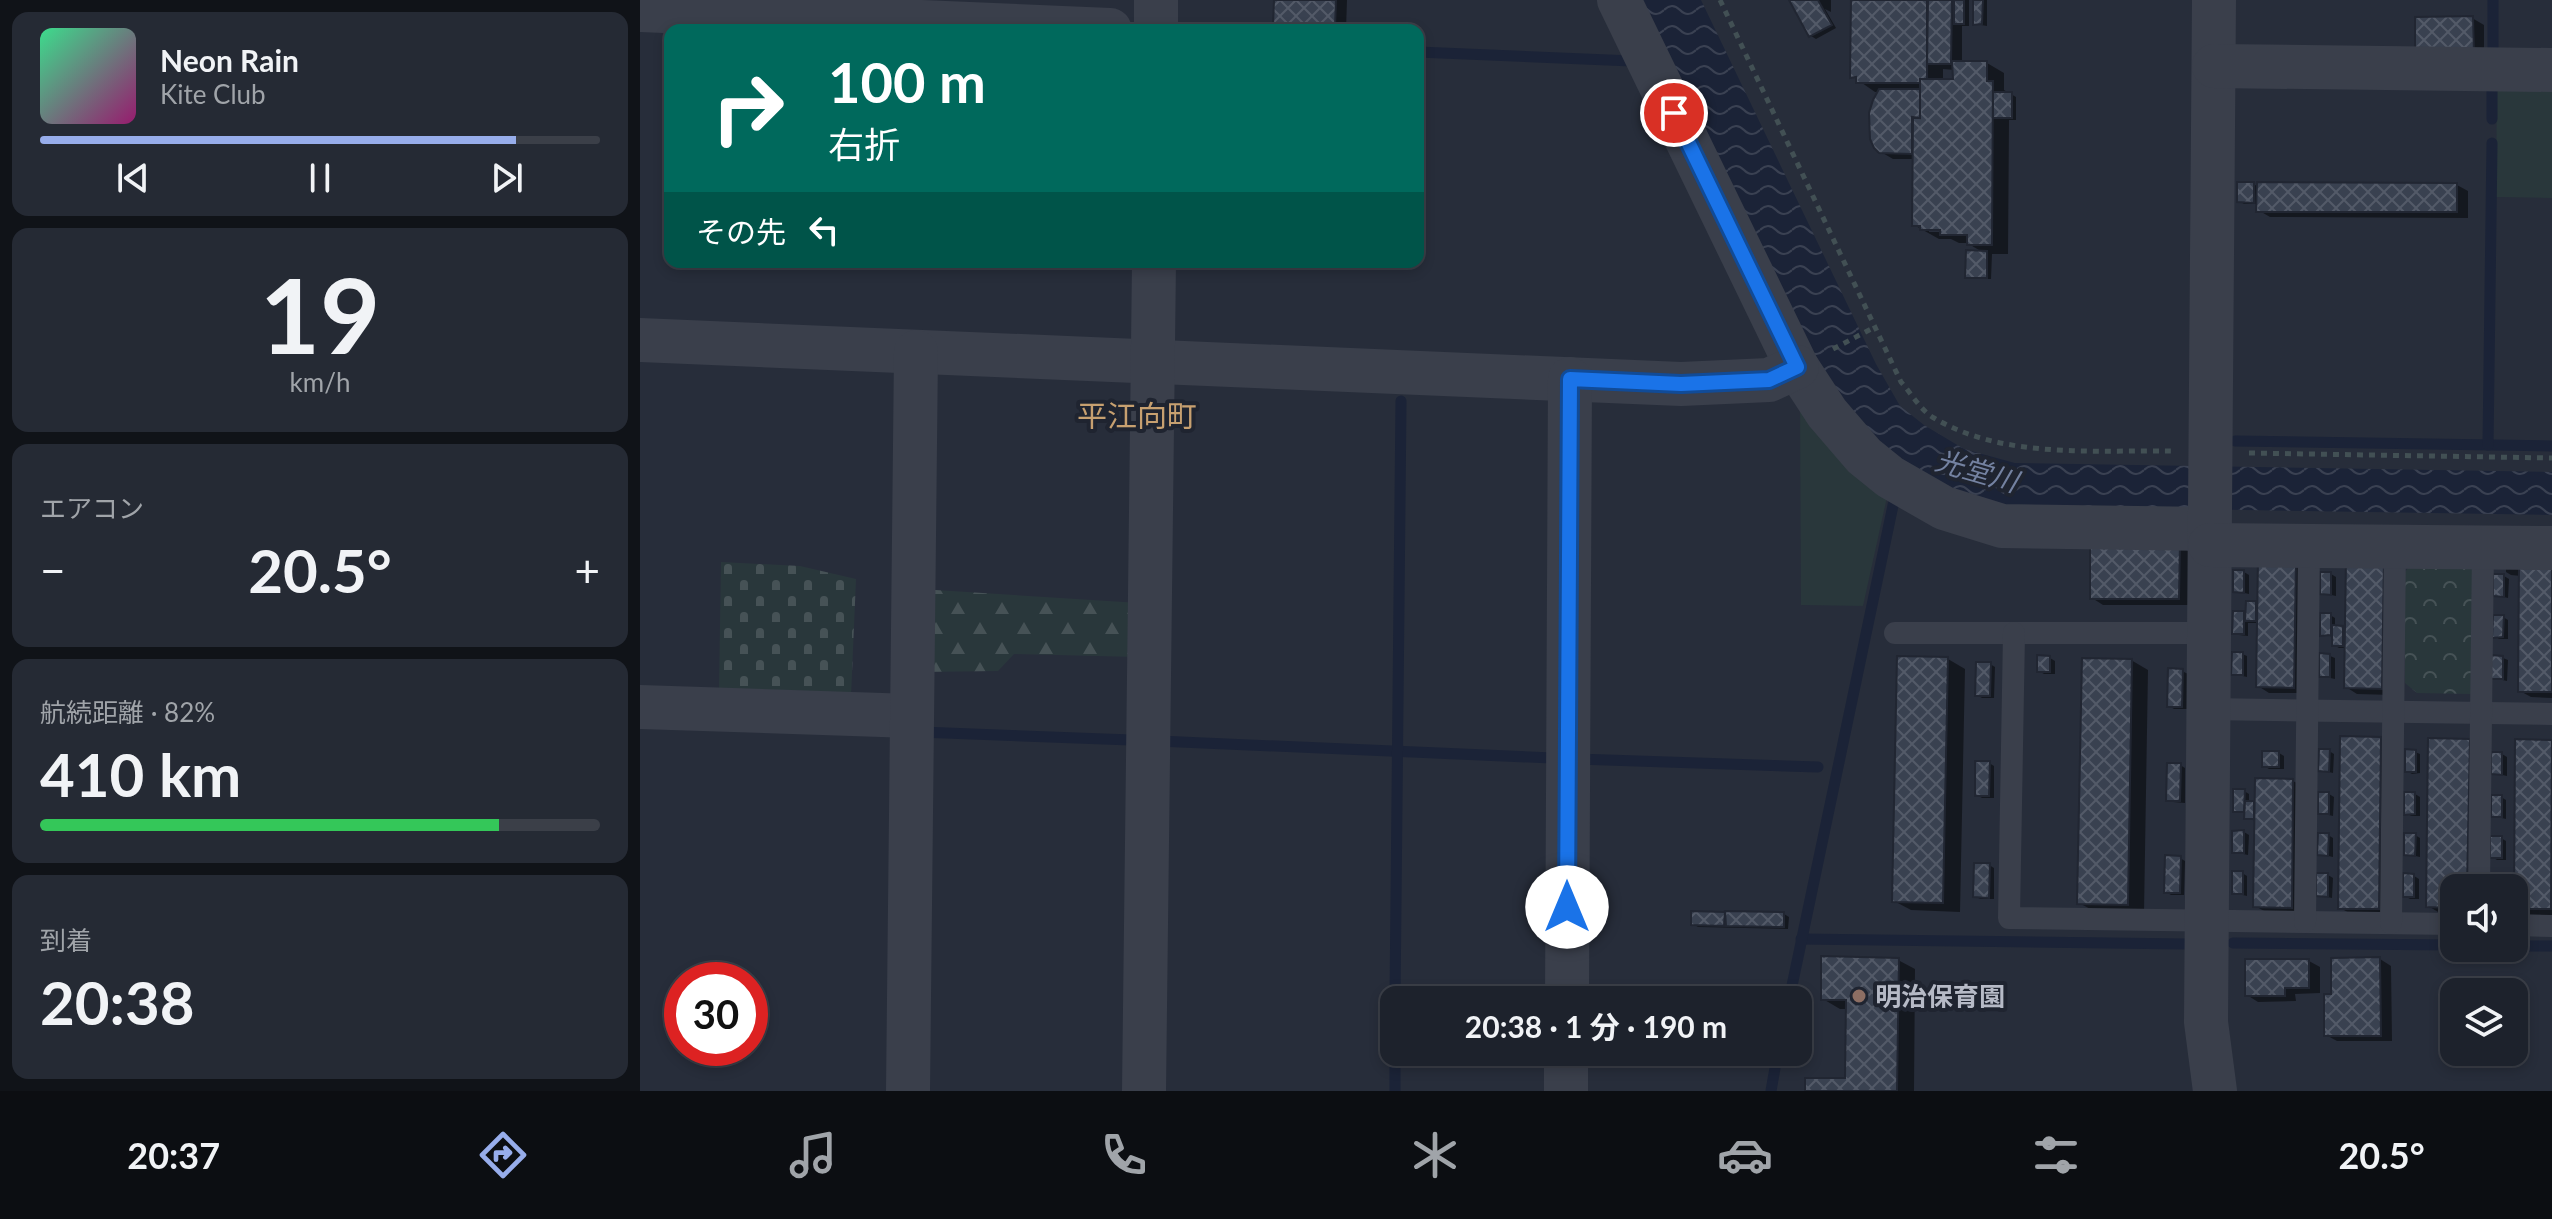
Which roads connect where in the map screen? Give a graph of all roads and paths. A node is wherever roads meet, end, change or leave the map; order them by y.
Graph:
1 (1156, 0) edge
2 (1619, 0) edge
3 (1720, 0) edge
4 (2214, 0) edge
5 (640, 10) edge
6 (969, 24) edge
7 (1156, 24) edge
8 (2214, 66) junction
9 (2552, 70) edge
10 (1154, 268) edge
11 (640, 340) edge
12 (916, 352) junction
13 (1809, 361) junction
14 (1153, 362) junction
15 (1570, 379) junction
16 (2210, 537) junction
17 (2309, 545) junction
18 (2395, 546) junction
19 (2483, 547) junction
20 (2552, 548) edge
21 (1895, 633) dead end
22 (2014, 633) junction
23 (2209, 633) junction
24 (640, 707) edge
25 (2208, 709) junction
26 (2307, 711) junction
27 (2393, 712) junction
28 (2481, 713) junction
29 (2552, 714) edge
30 (912, 716) junction
31 (2479, 874) edge
32 (2206, 921) junction
33 (2305, 922) junction
34 (2391, 923) junction
35 (2440, 924) edge
36 (2528, 925) edge
37 (2552, 926) edge
38 (1567, 986) edge
39 (1566, 1066) edge
40 (908, 1091) edge
41 (1144, 1091) edge
42 (1566, 1091) edge
43 (2215, 1091) edge

1 - 7 street
2 - 13 street
3 - 13 path
4 - 8 street
5 - 6 street
8 - 9 street
8 - 16 street
10 - 14 street
11 - 12 street
12 - 14 street
12 - 30 street
13 - 15 street
13 - 16 street
14 - 15 street
14 - 41 street
15 - 38 street
16 - 17 street
16 - 23 street
17 - 18 street
17 - 26 lane
18 - 19 street
18 - 27 lane
19 - 20 street
19 - 28 lane
21 - 22 lane
22 - 23 lane
22 - 32 lane
23 - 25 street
24 - 30 street
25 - 26 lane
25 - 32 street
26 - 27 lane
26 - 33 lane
27 - 28 lane
27 - 34 lane
28 - 29 lane
28 - 31 lane
30 - 40 street
32 - 33 lane
32 - 43 street
33 - 34 lane
34 - 35 lane
36 - 37 lane
39 - 42 street

